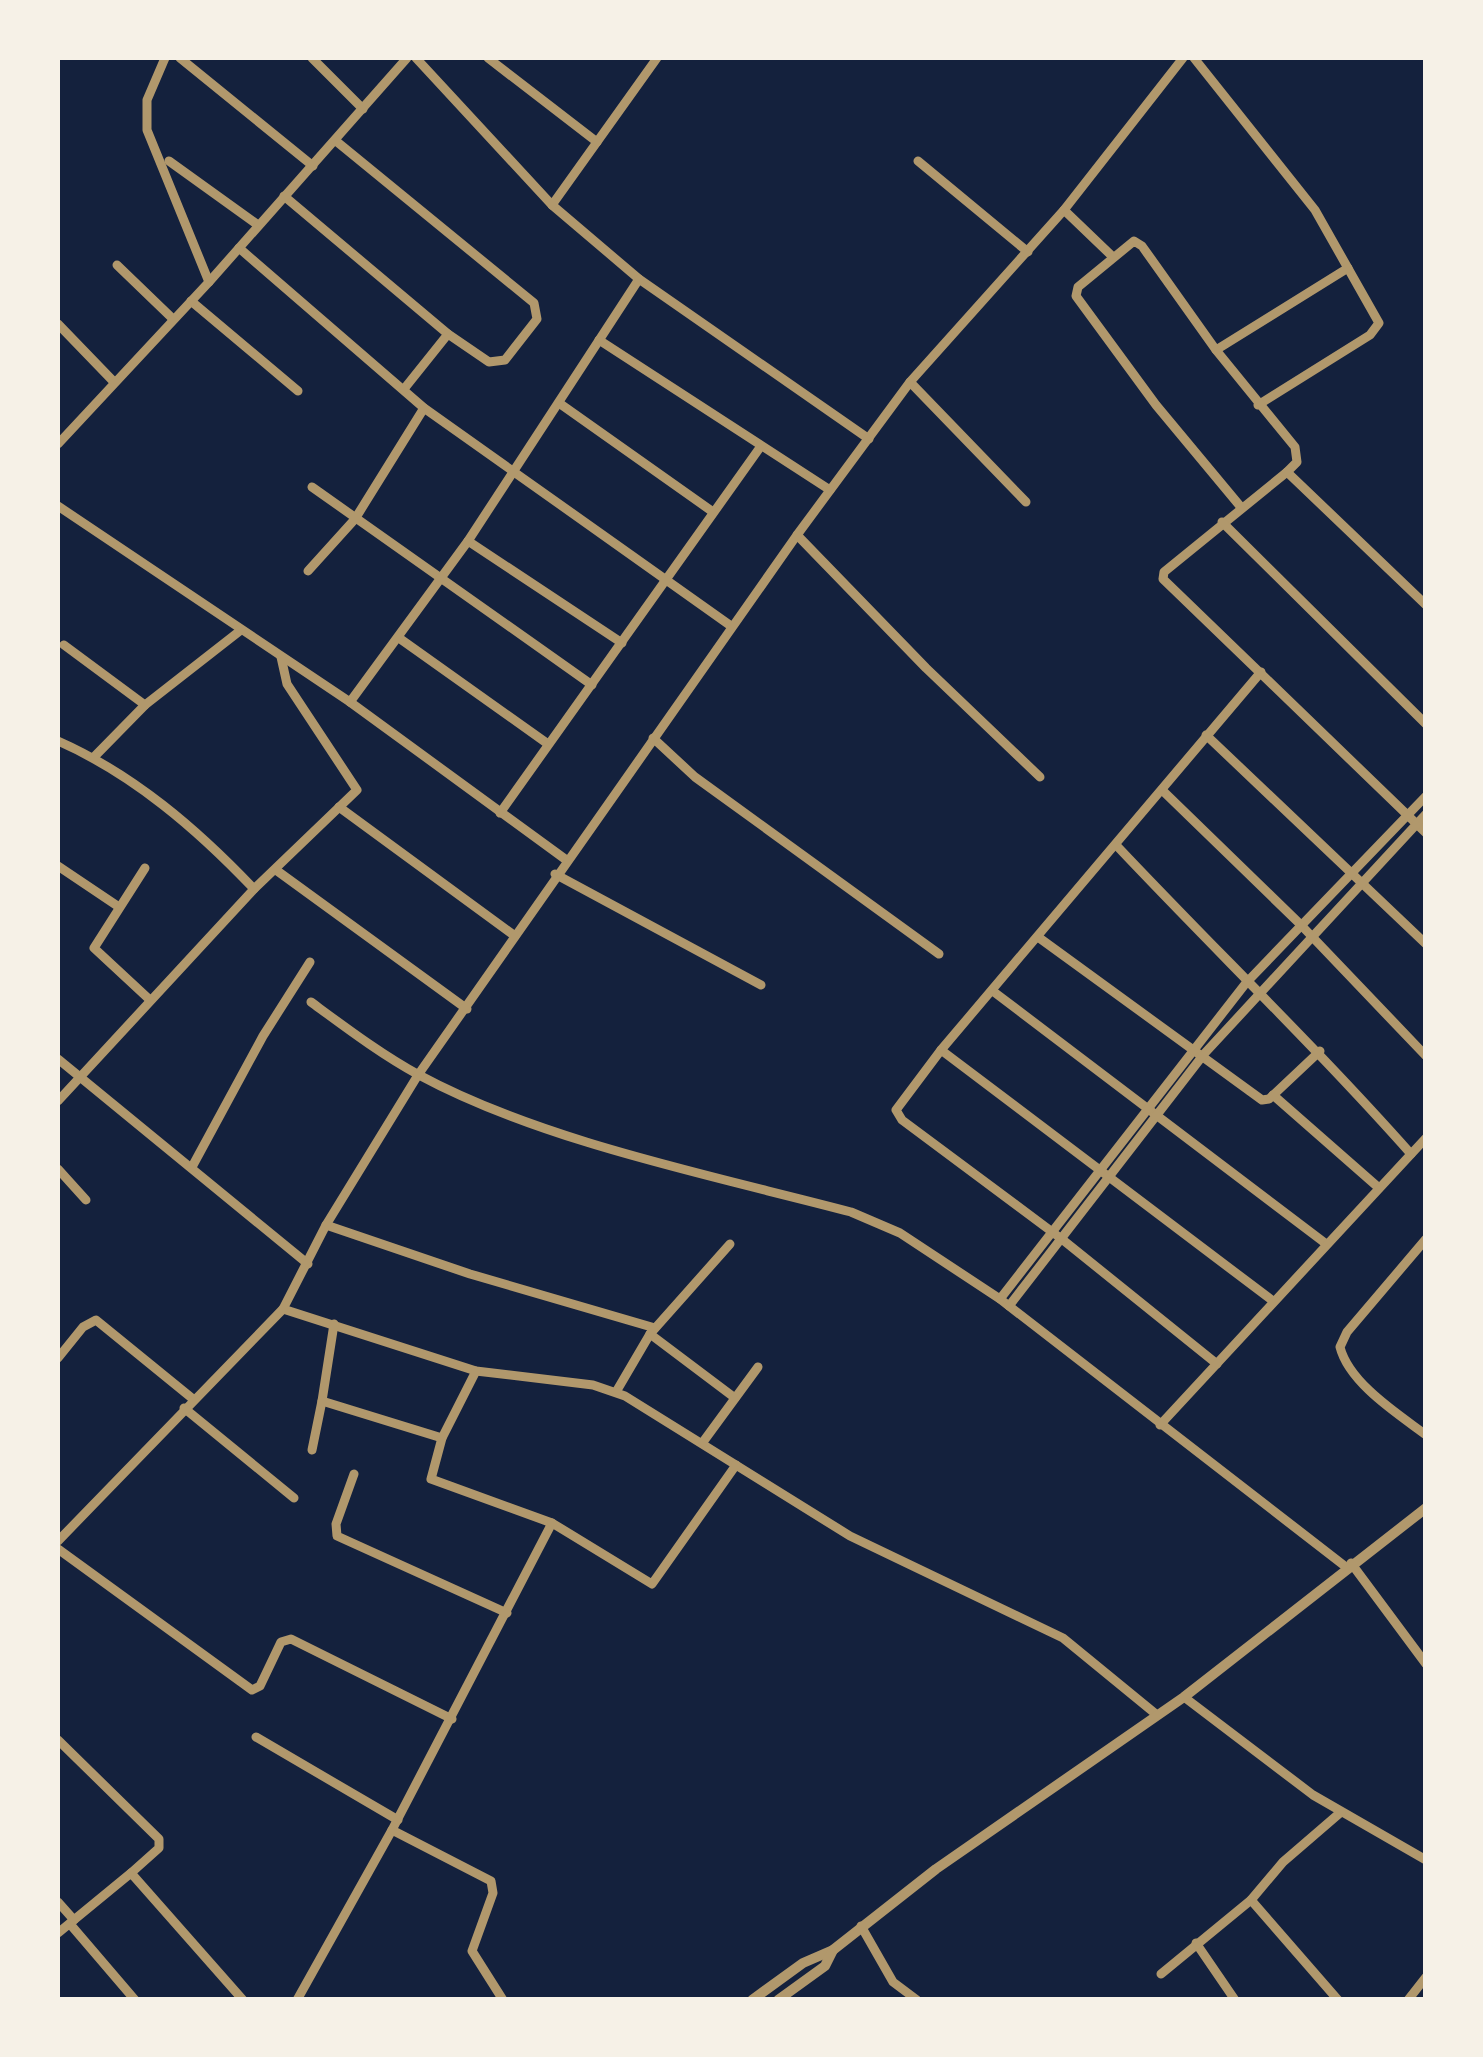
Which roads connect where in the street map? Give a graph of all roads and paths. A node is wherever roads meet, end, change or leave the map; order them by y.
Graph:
1 (166, 58) edge
2 (180, 58) edge
3 (312, 58) edge
4 (406, 58) edge
5 (416, 58) edge
6 (434, 58) edge
7 (488, 58) edge
8 (656, 58) edge
9 (1183, 58) edge
10 (1194, 58) edge
11 (426, 69) junction
12 (362, 109) junction
13 (336, 140) junction
14 (597, 142) junction
15 (169, 161) dead end
16 (918, 162) dead end
17 (313, 166) junction
18 (284, 196) junction
19 (552, 205) junction
20 (1064, 210) junction
21 (258, 225) junction
22 (239, 248) junction
23 (1028, 252) junction
24 (1112, 257) junction
25 (117, 265) dead end
26 (1348, 268) junction
27 (639, 279) junction
28 (209, 282) junction
29 (191, 301) junction
30 (173, 320) junction
31 (58, 324) edge
32 (448, 334) junction
33 (599, 340) junction
34 (1216, 350) junction
35 (114, 382) junction
36 (910, 382) junction
37 (404, 389) junction
38 (298, 391) dead end
39 (559, 403) junction
40 (1258, 406) junction
41 (424, 408) junction
42 (868, 438) junction
43 (58, 444) edge
44 (761, 446) junction
45 (516, 470) junction
46 (1287, 472) junction
47 (312, 487) dead end
48 (830, 490) junction
49 (1026, 502) dead end
50 (58, 506) edge
51 (1240, 506) junction
52 (712, 512) junction
53 (356, 519) junction
54 (1222, 522) junction
55 (797, 534) junction
56 (468, 541) junction
57 (308, 571) dead end
58 (440, 581) junction
59 (666, 581) junction
60 (1426, 605) edge
61 (731, 626) junction
62 (240, 630) junction
63 (399, 638) junction
64 (622, 643) junction
65 (64, 645) dead end
66 (282, 657) junction
67 (1260, 672) junction
68 (592, 685) junction
69 (350, 702) junction
70 (144, 705) junction
71 (1426, 724) edge
72 (1206, 736) junction
73 (653, 738) junction
74 (58, 741) edge
75 (548, 744) junction
76 (94, 757) junction
77 (1040, 777) dead end
78 (1162, 790) junction
79 (1426, 796) edge
80 (339, 807) junction
81 (500, 813) junction
82 (1426, 814) edge
83 (1407, 816) junction
84 (1416, 824) junction
85 (1426, 833) edge
86 (1117, 846) junction
87 (565, 859) junction
88 (58, 866) edge
89 (145, 868) dead end
90 (276, 870) junction
91 (1353, 872) junction
92 (555, 874) junction
93 (1362, 880) junction
94 (254, 889) junction
95 (119, 907) junction
96 (1300, 924) junction
97 (515, 936) junction
98 (1311, 936) junction
99 (1038, 937) junction
100 (1426, 944) edge
101 (939, 954) dead end
102 (310, 962) dead end
103 (1246, 983) junction
104 (761, 984) dead end
105 (994, 992) junction
106 (1259, 994) junction
107 (150, 1000) junction
108 (312, 1002) dead end
109 (466, 1008) junction
110 (1194, 1048) junction
111 (941, 1050) junction
112 (1320, 1051) junction
113 (1204, 1054) junction
114 (1426, 1056) edge
115 (58, 1059) edge
116 (79, 1074) junction
117 (418, 1075) junction
118 (1273, 1095) junction
119 (58, 1101) edge
120 (1152, 1113) junction
121 (1426, 1138) edge
122 (1410, 1154) junction
123 (192, 1167) junction
124 (58, 1170) edge
125 (1104, 1174) junction
126 (1378, 1188) junction
127 (86, 1200) dead end
128 (326, 1225) junction
129 (1051, 1231) junction
130 (1426, 1239) edge
131 (1063, 1240) junction
132 (1325, 1243) junction
133 (730, 1244) dead end
134 (308, 1264) junction
135 (1272, 1301) junction
136 (1005, 1303) junction
137 (283, 1310) junction
138 (334, 1324) junction
139 (653, 1331) junction
140 (58, 1358) edge
141 (1217, 1364) junction
142 (758, 1367) dead end
143 (476, 1371) junction
144 (616, 1392) junction
145 (735, 1398) junction
146 (193, 1399) junction
147 (322, 1402) junction
148 (184, 1408) junction
149 (1160, 1425) junction
150 (1426, 1434) edge
151 (442, 1438) junction
152 (703, 1442) junction
153 (312, 1450) dead end
154 (736, 1465) junction
155 (354, 1474) dead end
156 (294, 1498) dead end
157 (1426, 1508) edge
158 (552, 1523) junction
159 (58, 1545) edge
160 (1348, 1565) junction
161 (507, 1614) junction
162 (1424, 1658) edge
163 (1184, 1697) junction
164 (1157, 1716) junction
165 (452, 1719) junction
166 (256, 1737) dead end
167 (58, 1740) edge
168 (1341, 1812) junction
169 (398, 1820) junction
170 (392, 1830) junction
171 (1426, 1860) edge
172 (131, 1873) junction
173 (1251, 1900) junction
174 (58, 1902) edge
175 (72, 1922) junction
176 (862, 1926) junction
177 (58, 1933) edge
178 (1196, 1943) junction
179 (833, 1950) junction
180 (1160, 1974) dead end
181 (1426, 1977) edge
182 (134, 2000) edge
183 (243, 2000) edge
184 (298, 2000) edge
185 (503, 2000) edge
186 (752, 2000) edge
187 (778, 2000) edge
188 (917, 2000) edge
189 (1235, 2000) edge
190 (1338, 2000) edge
191 (1408, 2000) edge

1 - 28 street
2 - 17 street
3 - 12 street
4 - 12 street
5 - 11 street
6 - 11 street
7 - 14 street
8 - 14 street
9 - 20 street
10 - 26 street
11 - 19 street
12 - 13 street
13 - 17 street
13 - 32 street
14 - 19 street
15 - 21 street
16 - 23 street
17 - 18 street
18 - 21 street
18 - 32 street
19 - 27 street
20 - 23 street
20 - 24 street
21 - 22 street
22 - 28 street
22 - 37 street
23 - 36 street
24 - 34 street
24 - 51 street
25 - 30 street
26 - 34 street
26 - 40 street
27 - 33 street
27 - 42 street
28 - 29 street
29 - 30 street
29 - 38 street
30 - 35 street
31 - 35 street
32 - 37 street
33 - 39 street
33 - 44 street
34 - 40 street
35 - 43 street
36 - 42 street
36 - 49 street
37 - 41 street
39 - 45 street
39 - 52 street
40 - 46 street
41 - 45 street
41 - 53 street
42 - 48 street
44 - 48 street
44 - 52 street
45 - 56 street
45 - 59 street
46 - 51 street
46 - 60 street
47 - 53 street
48 - 55 street
50 - 62 street
51 - 54 street
52 - 59 street
53 - 57 street
53 - 58 street
54 - 67 street
54 - 71 street
55 - 61 street
55 - 77 street
56 - 58 street
56 - 64 street
58 - 63 street
58 - 68 street
59 - 61 street
59 - 64 street
61 - 73 street
62 - 66 street
62 - 70 street
63 - 69 street
63 - 75 street
64 - 68 street
65 - 70 street
66 - 69 street
66 - 80 street
67 - 72 street
67 - 83 street
68 - 75 street
69 - 81 street
70 - 76 street
72 - 78 street
72 - 91 street
73 - 87 street
73 - 101 street
74 - 76 street
75 - 81 street
76 - 94 street
78 - 86 street
78 - 96 street
79 - 83 street
80 - 90 street
80 - 97 street
81 - 87 street
82 - 84 street
83 - 84 street
83 - 91 street
84 - 85 street
84 - 93 street
86 - 99 street
86 - 103 street
87 - 92 street
88 - 95 street
89 - 95 street
90 - 94 street
90 - 109 street
91 - 93 street
91 - 96 street
92 - 97 street
92 - 104 street
93 - 98 street
93 - 100 street
94 - 107 street
95 - 107 street
96 - 98 street
96 - 103 street
97 - 109 street
98 - 106 street
98 - 114 street
99 - 105 street
99 - 110 street
102 - 123 street
103 - 106 street
103 - 110 street
105 - 111 street
105 - 120 street
106 - 112 street
106 - 113 street
107 - 116 street
108 - 117 street
109 - 117 street
110 - 113 street
110 - 120 street
111 - 125 street
111 - 129 street
112 - 118 street
112 - 122 street
113 - 118 street
113 - 120 street
115 - 116 street
116 - 119 street
116 - 123 street
117 - 128 street
117 - 136 street
118 - 126 street
120 - 125 street
120 - 132 street
121 - 122 street
122 - 126 street
123 - 134 street
124 - 127 street
125 - 129 street
125 - 131 street
125 - 135 street
126 - 132 street
128 - 134 street
128 - 139 street
129 - 131 street
129 - 136 street
130 - 150 street
131 - 136 street
131 - 141 street
132 - 135 street
133 - 139 street
134 - 137 street
135 - 141 street
136 - 149 street
137 - 138 street
137 - 146 street
138 - 143 street
138 - 147 street
139 - 144 street
139 - 145 street
140 - 146 street
141 - 149 street
142 - 145 street
143 - 144 street
143 - 151 street
144 - 152 street
145 - 152 street
146 - 148 street
147 - 151 street
147 - 153 street
148 - 156 street
148 - 159 street
149 - 160 street
151 - 158 street
152 - 154 street
154 - 158 street
154 - 164 street
155 - 161 street
157 - 160 street
158 - 161 street
159 - 165 street
160 - 162 street
160 - 163 street
161 - 165 street
163 - 164 street
163 - 168 street
164 - 176 street
165 - 169 street
166 - 169 street
167 - 172 street
168 - 171 street
168 - 173 street
169 - 170 street
170 - 184 street
170 - 185 street
172 - 175 street
172 - 183 street
173 - 178 street
173 - 190 street
174 - 175 street
175 - 177 street
175 - 182 street
176 - 179 street
176 - 188 street
178 - 180 street
178 - 189 street
179 - 186 street
179 - 187 street
181 - 191 street

